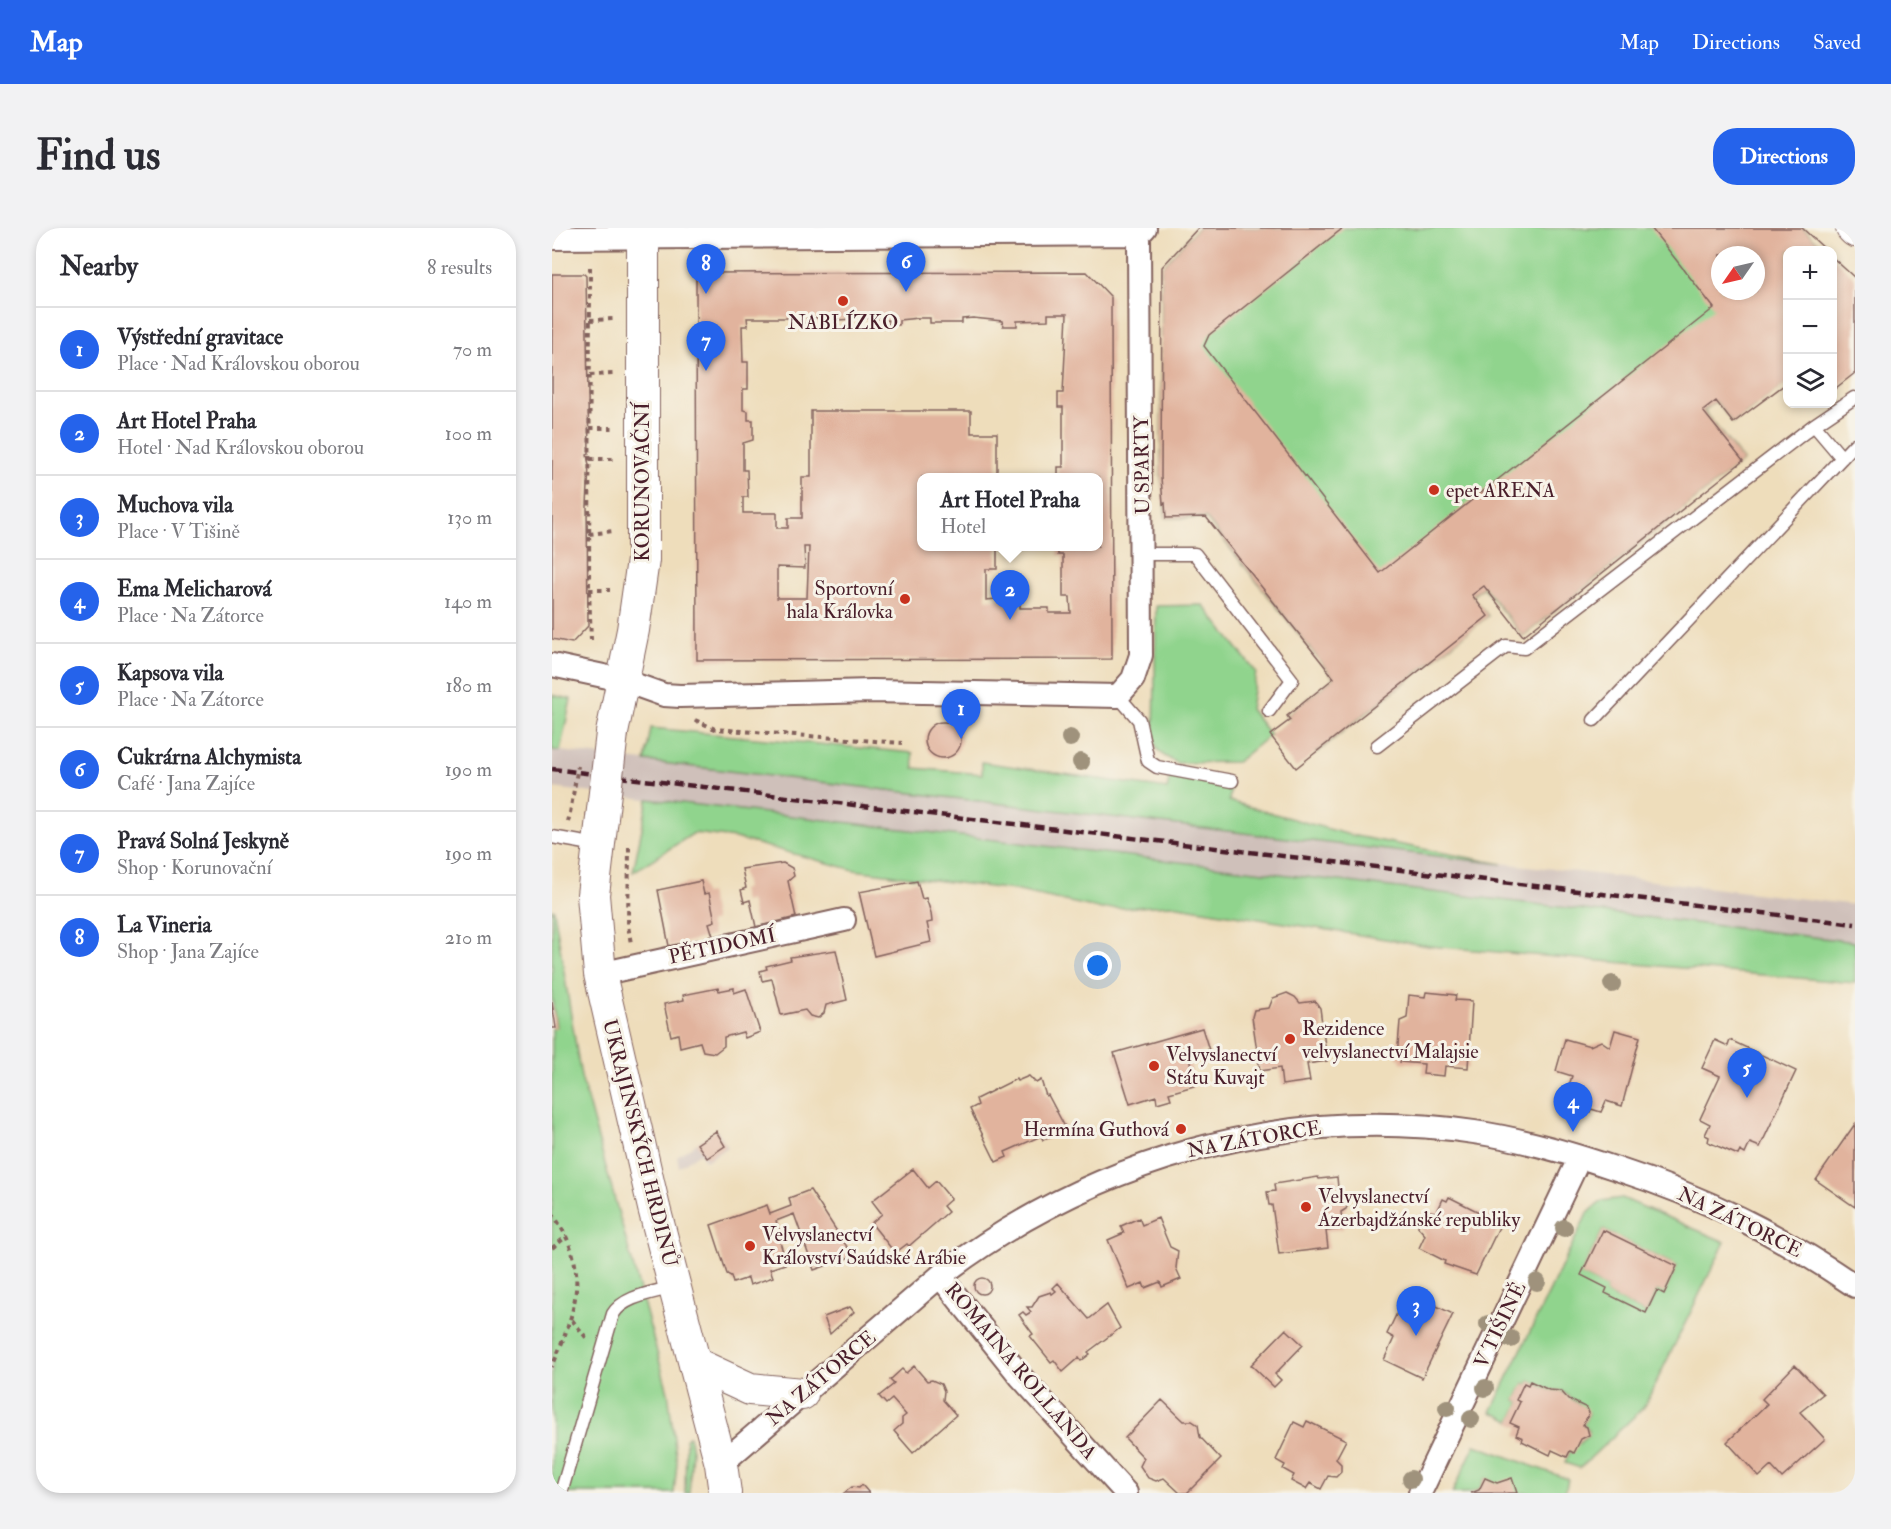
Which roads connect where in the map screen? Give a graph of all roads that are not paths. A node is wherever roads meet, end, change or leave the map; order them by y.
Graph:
1 (1142, 231) edge
2 (643, 232) edge
3 (552, 238) edge
4 (1854, 398) edge
5 (1814, 425) junction
6 (1855, 444) edge
7 (1842, 458) junction
8 (1142, 554) junction
9 (552, 665) edge
10 (622, 680) junction
11 (1118, 696) junction
12 (1269, 711) dead end
13 (1594, 720) dead end
14 (1377, 746) dead end
15 (1232, 781) dead end
16 (600, 831) junction
17 (552, 837) edge
18 (844, 920) dead end
19 (600, 974) junction
20 (1580, 1157) junction
21 (940, 1276) junction
22 (675, 1286) junction
23 (1855, 1286) edge
24 (696, 1364) junction
25 (802, 1394) junction
26 (723, 1478) edge
27 (561, 1493) edge
28 (708, 1493) edge
29 (737, 1493) edge
30 (1126, 1493) edge
31 (1420, 1493) edge

1 - 2 street
1 - 8 street, U SPARTY
2 - 3 street
2 - 10 main road, KORUNOVAČNÍ
4 - 5 lane
5 - 7 lane
5 - 14 lane
6 - 7 lane
7 - 13 lane
8 - 11 street, U SPARTY
8 - 12 lane
9 - 10 street
10 - 11 street
10 - 16 main road, KORUNOVAČNÍ, bridge
11 - 15 lane
16 - 17 lane
16 - 19 main road, UKRAJINSKÝCH HRDINŮ
18 - 19 street, PĚTIDOMÍ
19 - 22 main road, UKRAJINSKÝCH HRDINŮ
20 - 21 street, NA ZÁTORCE
20 - 23 street, NA ZÁTORCE
20 - 31 street, V TIŠINĚ
21 - 25 street, NA ZÁTORCE
21 - 30 street, ROMAINA ROLLANDA
22 - 24 main road, UKRAJINSKÝCH HRDINŮ
22 - 27 lane
24 - 25 main road
24 - 26 main road, UKRAJINSKÝCH HRDINŮ
25 - 26 street, NA ZÁTORCE
26 - 28 main road
26 - 29 main road, UKRAJINSKÝCH HRDINŮ

